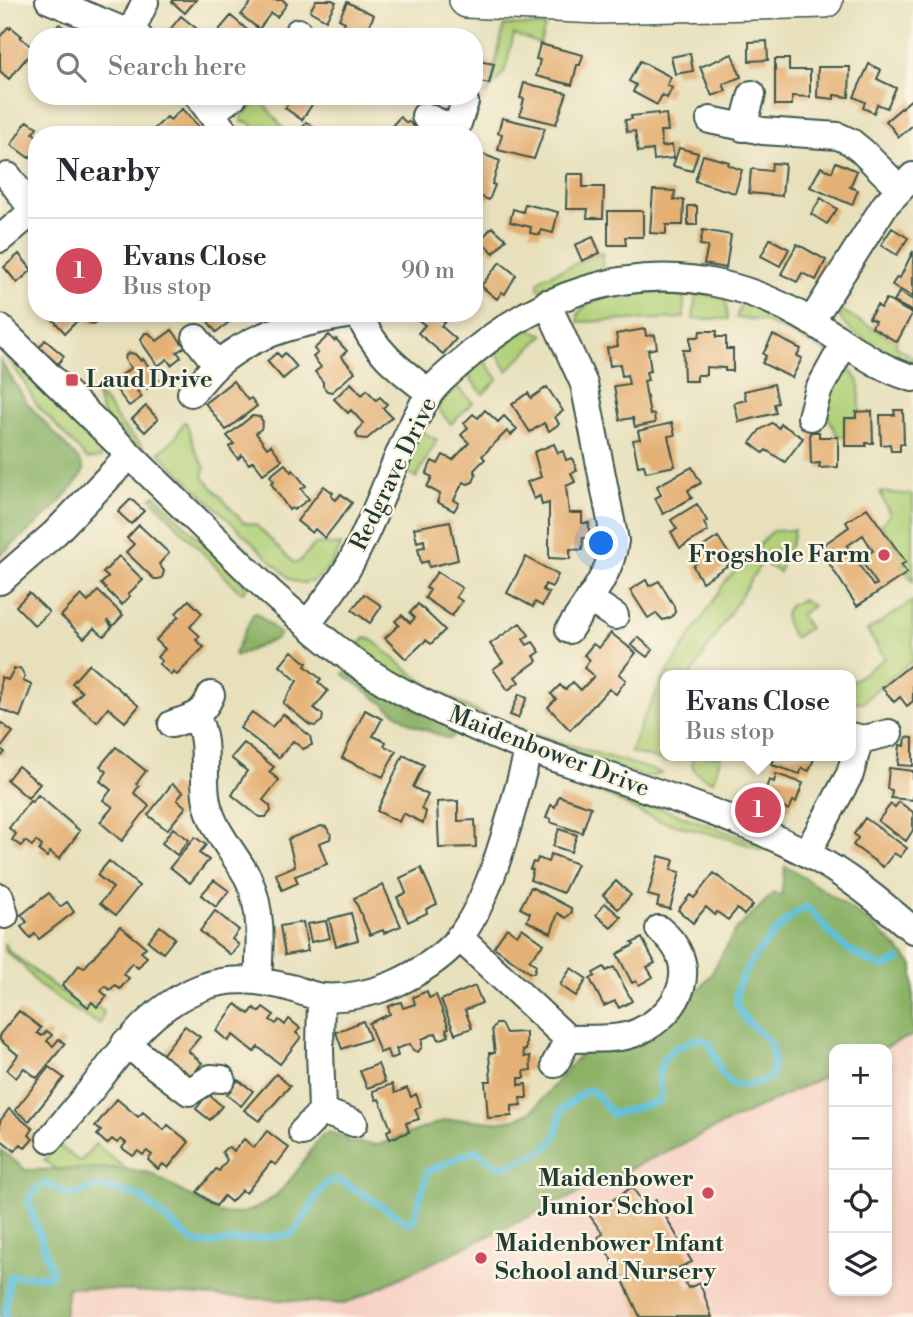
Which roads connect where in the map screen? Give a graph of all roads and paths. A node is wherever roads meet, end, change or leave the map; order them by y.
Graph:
1 (49, 0) edge
2 (467, 0) edge
3 (825, 0) edge
4 (145, 2) dead end
5 (120, 28) edge
6 (137, 28) edge
7 (752, 94) dead end
8 (205, 105) edge
9 (465, 105) edge
10 (425, 116) dead end
11 (710, 120) dead end
12 (220, 126) edge
13 (444, 126) edge
14 (457, 126) edge
15 (743, 128) junction
16 (8, 176) dead end
17 (906, 182) edge
18 (28, 204) edge
19 (28, 219) edge
20 (0, 239) edge
21 (547, 303) junction
22 (315, 322) edge
23 (362, 322) edge
24 (811, 322) junction
25 (0, 328) edge
26 (196, 338) dead end
27 (844, 344) junction
28 (217, 365) junction
29 (913, 378) edge
30 (191, 393) dead end
31 (430, 393) junction
32 (811, 417) dead end
33 (131, 455) junction
34 (0, 581) edge
35 (589, 599) junction
36 (615, 616) dead end
37 (307, 624) junction
38 (569, 630) dead end
39 (211, 695) dead end
40 (889, 733) dead end
41 (856, 737) edge
42 (529, 749) junction
43 (852, 761) edge
44 (807, 853) junction
45 (659, 929) dead end
46 (913, 930) edge
47 (459, 937) junction
48 (258, 980) junction
49 (321, 997) junction
50 (568, 1039) junction
51 (125, 1043) junction
52 (555, 1064) dead end
53 (222, 1079) dead end
54 (322, 1111) junction
55 (354, 1123) dead end
56 (302, 1132) dead end
57 (50, 1139) dead end

1 - 5 street
2 - 3 main road
4 - 6 street
7 - 15 street
8 - 12 street
9 - 14 street
10 - 13 street
11 - 15 street
15 - 17 street
16 - 18 street
17 - 24 street
19 - 20 street
21 - 24 street, Redgrave Drive
21 - 31 street, Redgrave Drive
21 - 35 street
22 - 28 street
23 - 31 street
24 - 27 street, Redgrave Drive
25 - 33 street, Maidenbower Drive
26 - 28 street
27 - 29 street, Redgrave Drive
27 - 32 street
28 - 30 street
31 - 37 street, Redgrave Drive
33 - 34 street
33 - 37 street, Maidenbower Drive
35 - 36 street
35 - 38 street
37 - 42 street, Maidenbower Drive
39 - 48 street
40 - 41 street
42 - 44 street, Maidenbower Drive
42 - 47 street
43 - 44 street
44 - 46 street, Maidenbower Drive
45 - 50 street
47 - 49 street
47 - 50 street
48 - 49 street
48 - 51 street
49 - 54 street
50 - 52 street
51 - 53 street
51 - 57 street
54 - 55 street
54 - 56 street

